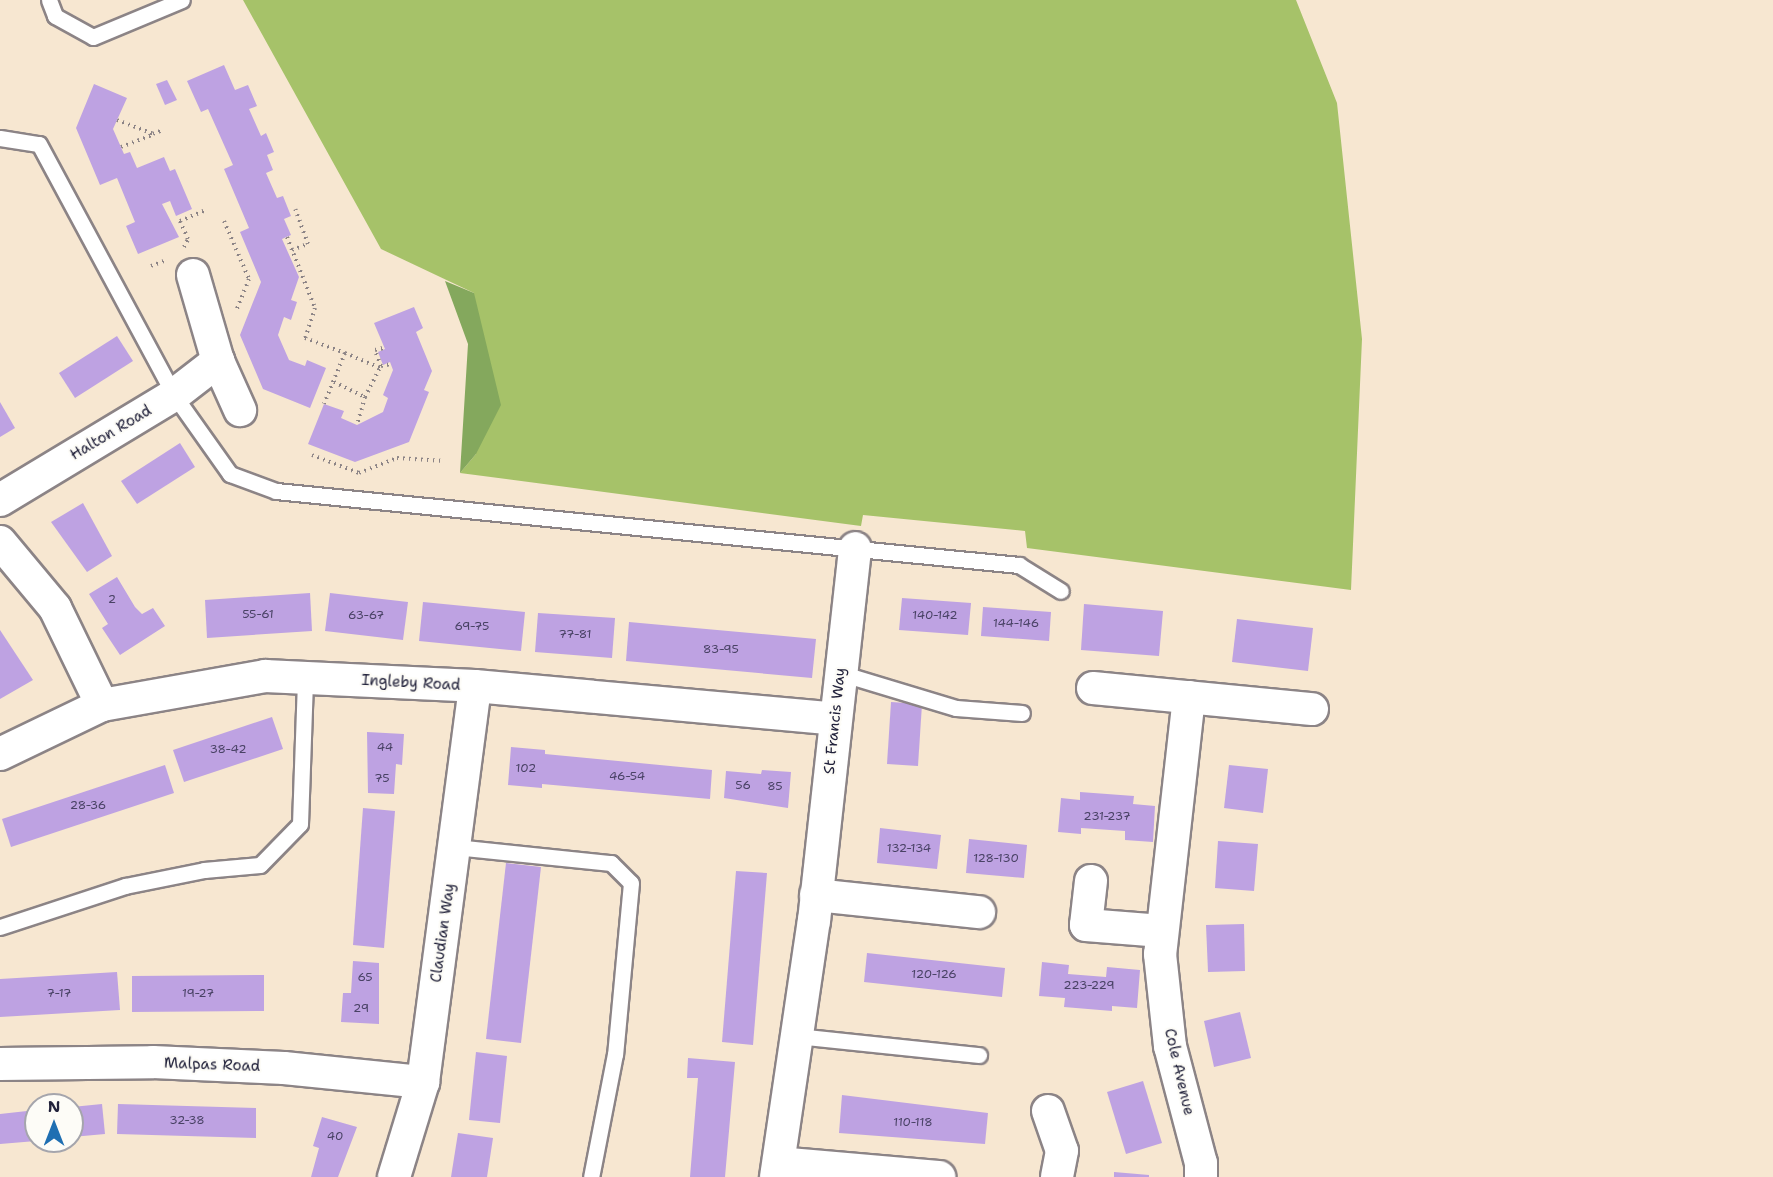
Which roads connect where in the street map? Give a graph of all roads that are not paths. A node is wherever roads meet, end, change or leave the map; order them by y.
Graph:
1 (49, 0) edge
2 (182, 0) edge
3 (0, 138) edge
4 (193, 275) dead end
5 (218, 361) junction
6 (174, 395) junction
7 (240, 410) dead end
8 (0, 500) edge
9 (0, 542) edge
10 (855, 548) junction
11 (1061, 591) dead end
12 (840, 673) junction
13 (305, 678) junction
14 (475, 686) junction
15 (1094, 688) dead end
16 (1188, 697) junction
17 (102, 705) junction
18 (1312, 709) dead end
19 (1022, 712) dead end
20 (835, 719) junction
21 (0, 754) edge
22 (455, 847) junction
23 (1091, 881) dead end
24 (816, 895) junction
25 (979, 912) dead end
26 (0, 927) edge
27 (1162, 931) junction
28 (797, 1036) junction
29 (979, 1055) dead end
30 (0, 1064) edge
31 (423, 1082) junction
32 (1048, 1110) dead end
33 (777, 1170) edge
34 (394, 1177) edge
35 (591, 1177) edge
36 (939, 1177) edge
37 (1057, 1177) edge
38 (1201, 1177) edge

1 - 2 lane
3 - 6 lane
4 - 5 street
5 - 6 street, Halton Road
5 - 7 street
6 - 8 street, Halton Road
6 - 10 lane
9 - 17 street
10 - 11 lane
10 - 12 street, St Francis Way
12 - 19 lane
12 - 20 street, St Francis Way
13 - 14 street, Ingleby Road
13 - 17 street, Ingleby Road
13 - 26 lane
14 - 20 street, Ingleby Road
14 - 22 street, Claudian Way
15 - 16 street
16 - 18 street
16 - 27 street, Cole Avenue
17 - 21 street, Ingleby Road
20 - 24 street, St Francis Way
22 - 31 street, Claudian Way
22 - 35 lane
23 - 27 street
24 - 25 street
24 - 28 street, St Francis Way
27 - 38 street, Cole Avenue
28 - 29 lane
28 - 33 street, St Francis Way
30 - 31 street, Malpas Road
31 - 34 street, Claudian Way
32 - 37 street
33 - 36 street, St Francis Way

